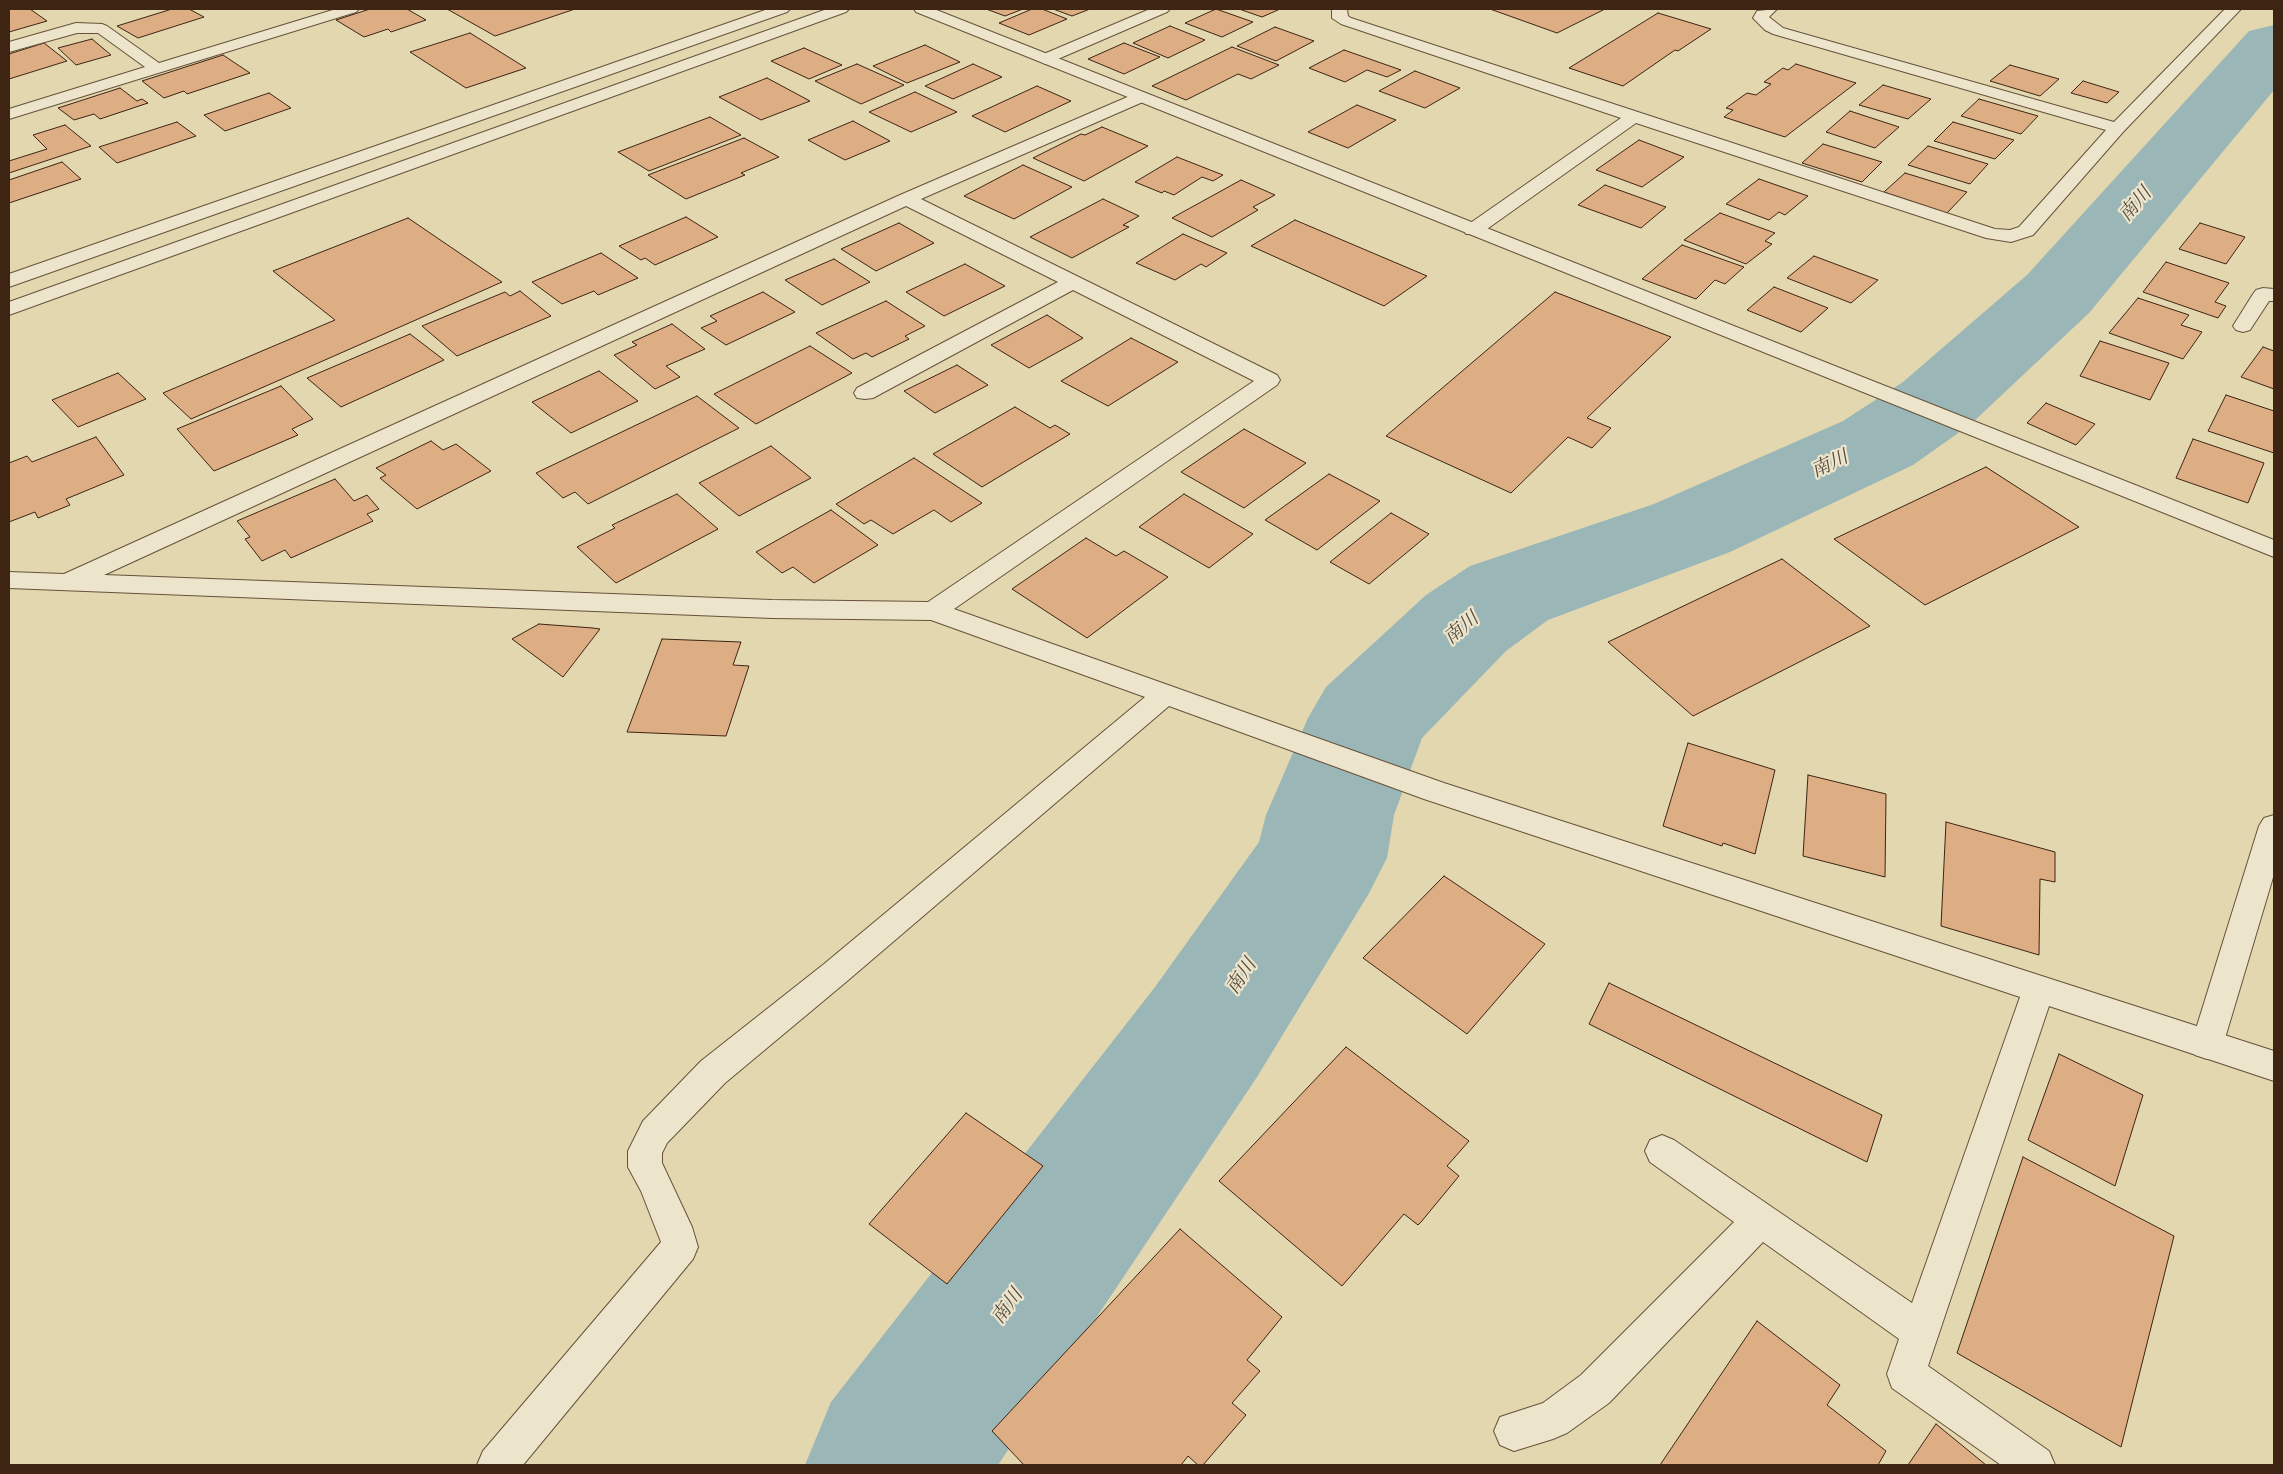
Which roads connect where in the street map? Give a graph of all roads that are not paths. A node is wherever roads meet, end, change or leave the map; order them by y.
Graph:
1 (350, 9) edge
2 (782, 9) edge
3 (841, 9) edge
4 (921, 9) edge
5 (1162, 9) edge
6 (1340, 9) edge
7 (1770, 9) edge
8 (2233, 9) edge
9 (9, 48) edge
10 (1045, 59) junction
11 (156, 68) junction
12 (1139, 97) junction
13 (9, 114) edge
14 (1634, 117) junction
15 (2117, 128) junction
16 (906, 199) junction
17 (1473, 230) junction
18 (9, 281) edge
19 (1073, 282) junction
20 (2274, 295) edge
21 (9, 309) edge
22 (2243, 326) dead end
23 (865, 393) dead end
24 (2274, 548) edge
25 (9, 580) edge
26 (64, 584) junction
27 (933, 610) junction
28 (1165, 695) junction
29 (2274, 826) edge
30 (2039, 989) junction
31 (2207, 1045) junction
32 (2274, 1066) edge
33 (1662, 1151) dead end
34 (1760, 1220) junction
35 (1922, 1332) junction
36 (1514, 1431) dead end
37 (497, 1465) edge
38 (2035, 1465) edge

1 - 11 street
2 - 18 street
3 - 21 street
4 - 10 street
5 - 10 street
6 - 14 street
7 - 15 street
8 - 15 street
9 - 11 street
10 - 12 street
11 - 13 street
12 - 16 street
12 - 17 street
14 - 15 street
14 - 17 street
16 - 19 street
16 - 26 street
17 - 24 street
19 - 23 street
19 - 27 street
20 - 22 street
25 - 26 street
26 - 27 street
27 - 28 street
28 - 30 street
28 - 37 street
29 - 31 street
30 - 31 street
30 - 35 street
31 - 32 street
33 - 34 street
34 - 35 street
34 - 36 street
35 - 38 street

